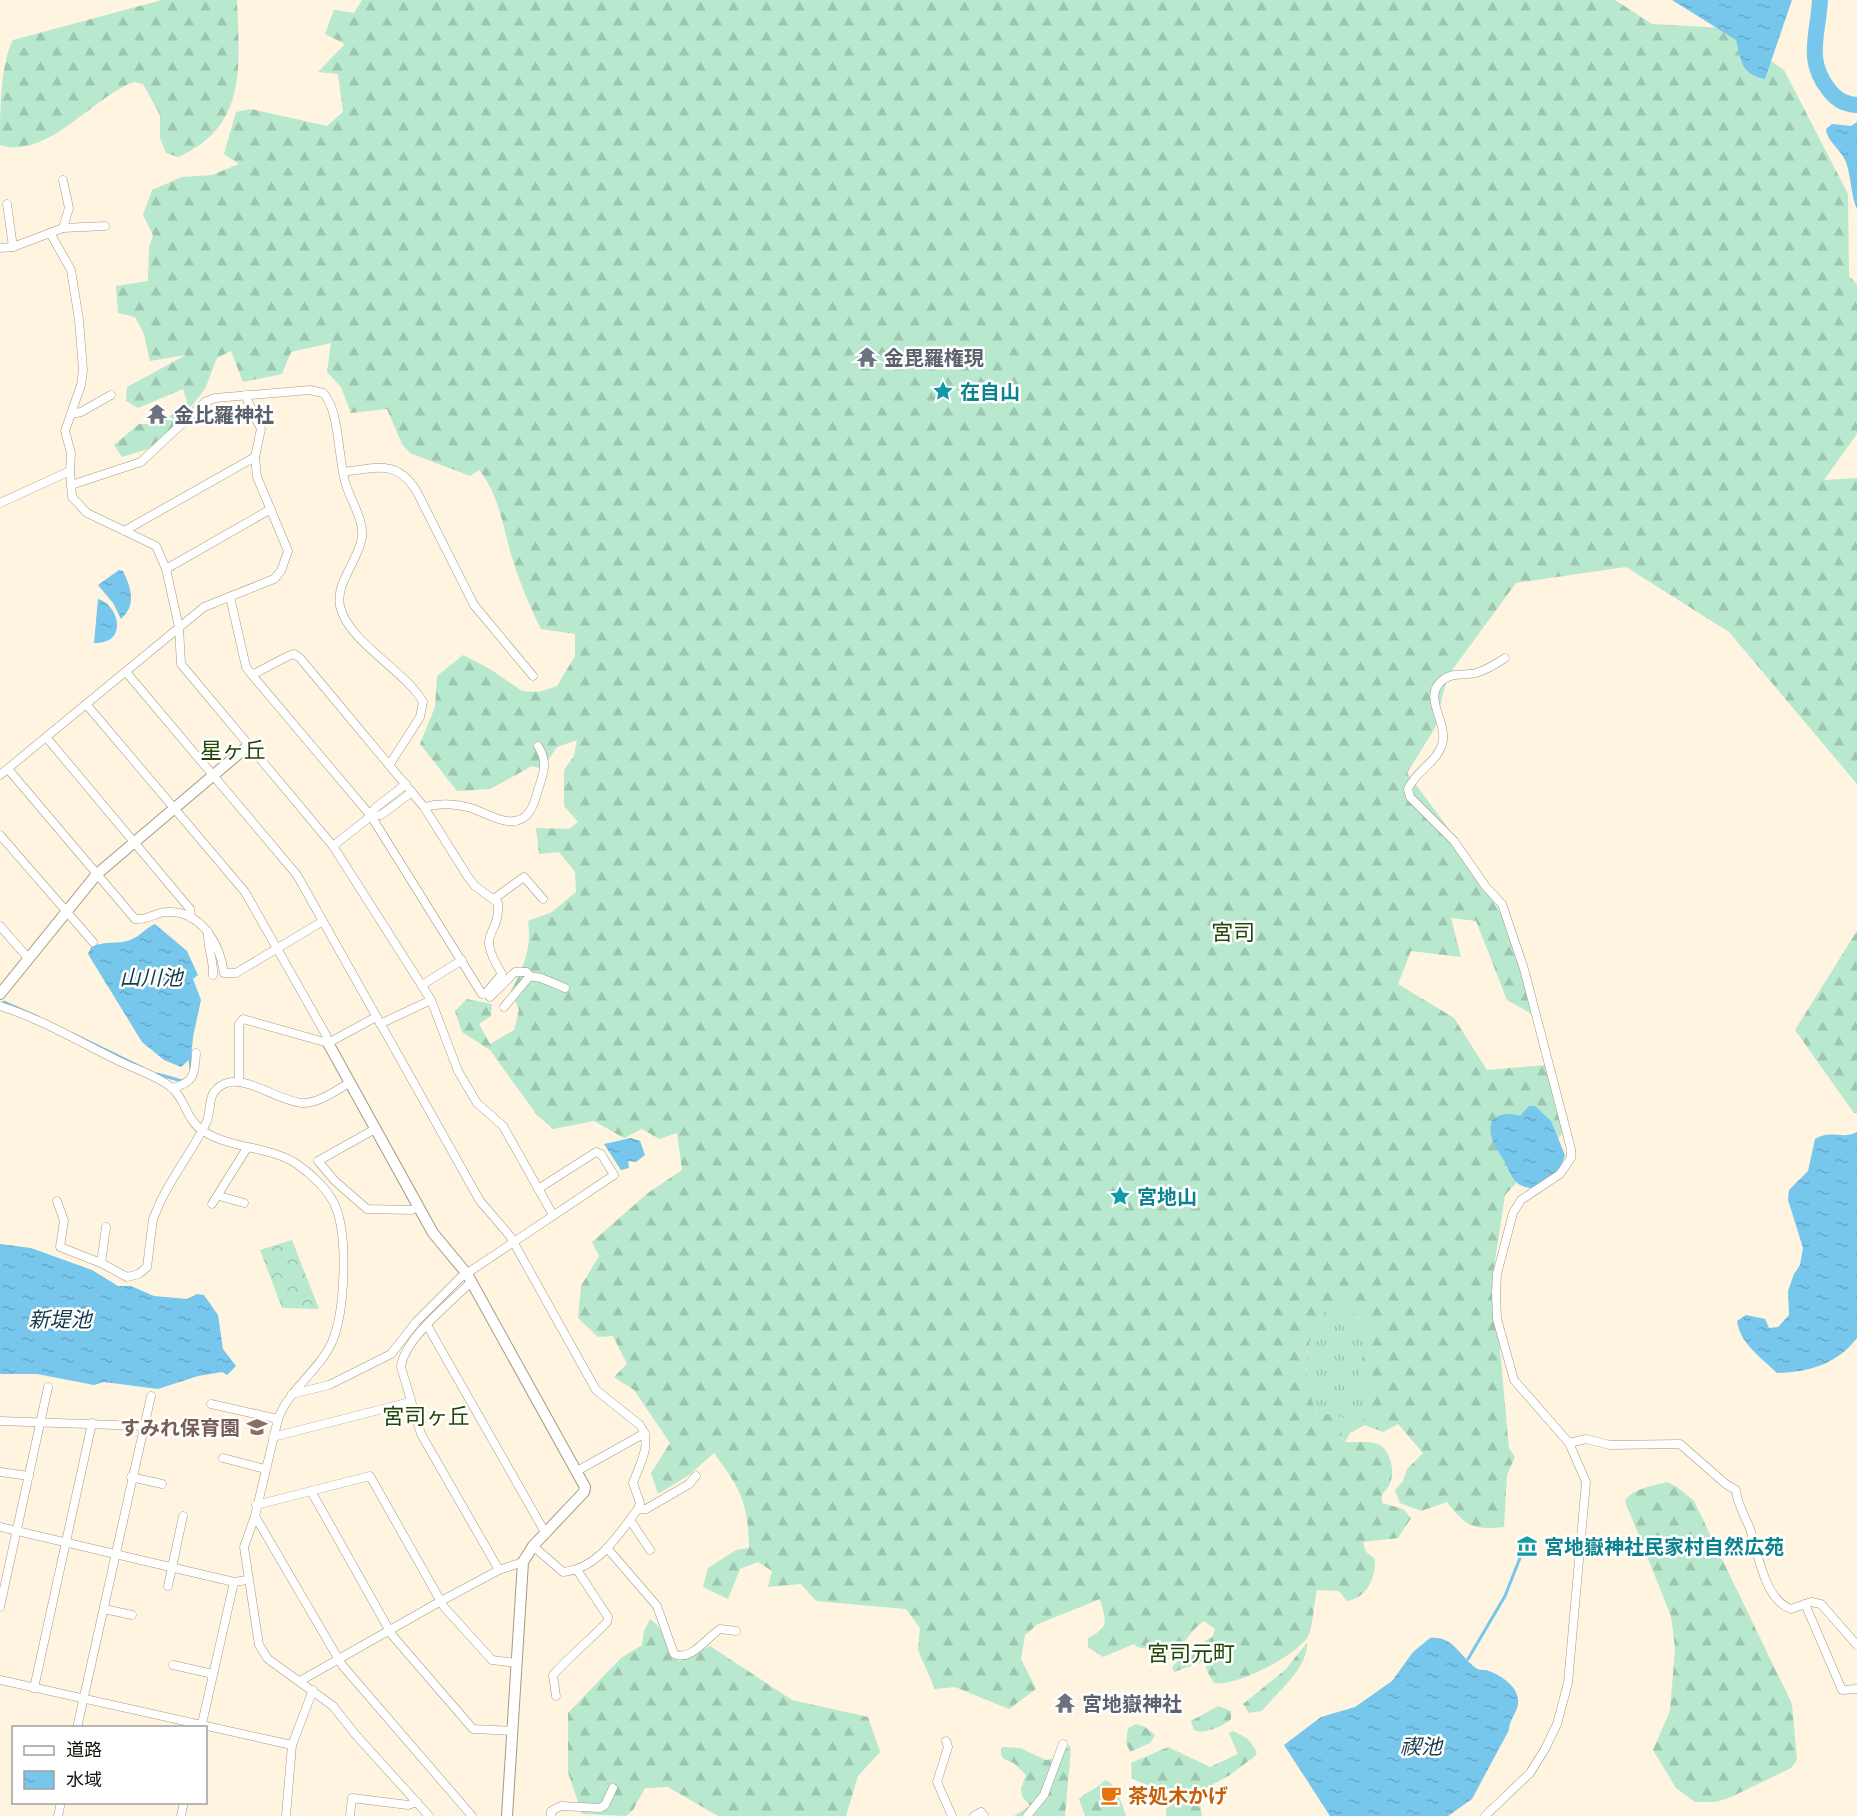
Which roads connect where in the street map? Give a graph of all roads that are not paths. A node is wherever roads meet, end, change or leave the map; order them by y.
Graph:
1 (63, 180) dead end
2 (7, 204) dead end
3 (105, 226) dead end
4 (63, 228) junction
5 (50, 232) junction
6 (13, 247) junction
7 (0, 248) edge
8 (111, 395) dead end
9 (245, 395) junction
10 (72, 414) junction
11 (255, 457) junction
12 (70, 471) junction
13 (343, 472) junction
14 (71, 485) junction
15 (0, 503) edge
16 (271, 509) junction
17 (124, 531) junction
18 (166, 569) junction
19 (230, 597) junction
20 (179, 627) junction
21 (1505, 658) dead end
22 (126, 672) junction
23 (252, 675) junction
24 (533, 676) dead end
25 (86, 704) junction
26 (46, 737) junction
27 (249, 745) junction
28 (538, 746) dead end
29 (390, 764) junction
30 (8, 769) junction
31 (0, 775) edge
32 (214, 775) junction
33 (406, 784) junction
34 (412, 792) junction
35 (424, 807) junction
36 (174, 808) junction
37 (371, 816) junction
38 (0, 835) edge
39 (134, 842) junction
40 (333, 846) junction
41 (98, 874) junction
42 (495, 898) junction
43 (543, 899) dead end
44 (66, 911) junction
45 (191, 918) junction
46 (322, 921) junction
47 (1, 922) edge
48 (208, 932) junction
49 (93, 942) dead end
50 (277, 948) junction
51 (28, 958) junction
52 (462, 960) junction
53 (213, 975) dead end
54 (529, 976) junction
55 (422, 986) junction
56 (565, 988) dead end
57 (486, 993) junction
58 (0, 994) edge
59 (431, 1000) junction
60 (0, 1006) edge
61 (504, 1007) dead end
62 (378, 1020) junction
63 (328, 1043) junction
64 (196, 1053) dead end
65 (238, 1082) junction
66 (349, 1083) junction
67 (172, 1088) junction
68 (375, 1129) junction
69 (202, 1130) junction
70 (247, 1148) junction
71 (538, 1189) junction
72 (219, 1196) junction
73 (57, 1201) dead end
74 (244, 1203) dead end
75 (212, 1204) dead end
76 (418, 1206) junction
77 (553, 1215) junction
78 (106, 1227) dead end
79 (513, 1243) junction
80 (101, 1263) junction
81 (469, 1278) junction
82 (427, 1325) junction
83 (48, 1387) dead end
84 (292, 1394) junction
85 (151, 1396) dead end
86 (410, 1402) junction
87 (211, 1404) dead end
88 (278, 1419) junction
89 (41, 1420) junction
90 (0, 1421) edge
91 (92, 1423) junction
92 (144, 1426) junction
93 (645, 1433) junction
94 (273, 1437) junction
95 (1569, 1443) junction
96 (223, 1458) dead end
97 (265, 1468) junction
98 (577, 1471) junction
99 (0, 1472) edge
100 (29, 1476) junction
101 (696, 1476) dead end
102 (131, 1477) junction
103 (162, 1484) dead end
104 (311, 1491) junction
105 (256, 1505) junction
106 (639, 1509) junction
107 (183, 1516) dead end
108 (255, 1516) junction
109 (630, 1520) junction
110 (0, 1527) edge
111 (16, 1531) junction
112 (546, 1534) junction
113 (66, 1542) junction
114 (533, 1546) junction
115 (607, 1548) junction
116 (650, 1550) dead end
117 (115, 1553) junction
118 (523, 1562) junction
119 (172, 1566) junction
120 (577, 1569) junction
121 (499, 1570) junction
122 (247, 1580) junction
123 (234, 1582) junction
124 (168, 1586) dead end
125 (441, 1601) junction
126 (1805, 1604) junction
127 (0, 1607) edge
128 (104, 1608) junction
129 (132, 1616) dead end
130 (390, 1630) junction
131 (736, 1631) dead end
132 (1857, 1645) edge
133 (339, 1660) junction
134 (517, 1663) junction
135 (173, 1665) dead end
136 (213, 1674) junction
137 (0, 1680) edge
138 (300, 1681) junction
139 (34, 1688) junction
140 (1857, 1689) edge
141 (313, 1690) junction
142 (556, 1696) dead end
143 (84, 1699) junction
144 (77, 1726) edge
145 (201, 1726) edge
146 (207, 1727) edge
147 (513, 1731) junction
148 (946, 1741) dead end
149 (1063, 1744) dead end
150 (292, 1745) junction
151 (613, 1788) dead end
152 (417, 1802) junction
153 (286, 1816) edge
154 (350, 1816) edge
155 (429, 1816) edge
156 (472, 1816) edge
157 (507, 1816) edge
158 (550, 1816) edge
159 (952, 1816) edge
160 (974, 1816) edge
161 (984, 1816) edge
162 (1028, 1816) edge
163 (1485, 1816) edge

1 - 4 street
2 - 6 street
3 - 4 street
4 - 5 street
5 - 6 street
5 - 10 street
6 - 7 street
8 - 10 street
9 - 11 street
9 - 13 street
9 - 14 street
10 - 12 street
11 - 16 street
11 - 17 street
12 - 14 street
12 - 15 street
13 - 24 street
13 - 29 street
14 - 17 street
16 - 18 street
16 - 19 street
17 - 18 street
18 - 20 street
19 - 20 street
19 - 23 street
20 - 22 street
20 - 27 street
21 - 95 street
22 - 25 street
22 - 32 street
23 - 29 street
23 - 37 street
25 - 26 street
25 - 36 street
26 - 30 street
26 - 39 street
27 - 32 street
27 - 40 street
28 - 35 street
29 - 33 street
30 - 31 street
30 - 41 street
32 - 36 street
32 - 46 street
33 - 34 street
33 - 37 street
34 - 35 street
34 - 37 street
35 - 42 street
36 - 39 street
36 - 50 street
37 - 40 street
37 - 52 street
38 - 44 street
39 - 41 street
39 - 45 street
40 - 55 street
41 - 44 street
41 - 45 street
42 - 43 street
42 - 57 street
44 - 49 street
44 - 51 street
45 - 48 street
46 - 50 street
46 - 62 street
47 - 51 street
48 - 50 street
48 - 53 street
50 - 63 street
51 - 58 street
52 - 55 street
52 - 57 street
54 - 56 street
54 - 57 street
54 - 61 street
55 - 59 street
59 - 62 street
59 - 71 street
60 - 67 street
62 - 63 street
62 - 79 street
63 - 65 street
63 - 66 street
64 - 67 street
65 - 66 street
65 - 69 street
66 - 68 street
67 - 69 street
68 - 76 street
68 - 76 street
69 - 70 street
69 - 80 street
70 - 72 street
70 - 84 street
71 - 77 street
71 - 77 street
72 - 74 street
72 - 75 street
73 - 80 street
76 - 81 street
77 - 79 street
78 - 80 street
79 - 81 street
79 - 93 street
81 - 82 street
81 - 84 street
81 - 98 street
82 - 86 street
82 - 112 street
83 - 89 street
84 - 88 street
85 - 92 street
86 - 94 street
86 - 121 street
87 - 88 street
88 - 94 street
89 - 90 street
89 - 91 street
89 - 100 street
91 - 92 street
91 - 113 street
92 - 102 street
93 - 98 street
93 - 106 street
94 - 97 street
95 - 126 street
95 - 163 street
96 - 97 street
97 - 105 street
98 - 112 street
99 - 100 street
100 - 111 street
101 - 106 street
102 - 103 street
102 - 117 street
104 - 105 street
104 - 125 street
104 - 130 street
105 - 108 street
106 - 109 street
107 - 119 street
108 - 122 street
108 - 133 street
109 - 115 street
109 - 116 street
110 - 111 street
111 - 113 street
111 - 127 street
112 - 114 street
113 - 117 street
113 - 139 street
114 - 118 street
114 - 120 street
115 - 120 street
115 - 131 street
117 - 119 street
117 - 128 street
118 - 121 street
118 - 134 street
119 - 123 street
119 - 124 street
120 - 142 street
121 - 125 street
122 - 123 street
122 - 138 street
123 - 136 street
125 - 130 street
125 - 134 street
126 - 132 street
126 - 140 street
128 - 129 street
128 - 143 street
130 - 133 street
130 - 147 street
133 - 138 street
133 - 156 street
134 - 147 street
135 - 136 street
136 - 145 street
137 - 139 street
138 - 141 street
139 - 143 street
141 - 150 street
141 - 152 street
143 - 144 street
143 - 145 street
146 - 150 street
147 - 157 street
148 - 159 street
149 - 162 street
150 - 153 street
151 - 158 street
152 - 154 street
152 - 155 street
160 - 161 street

